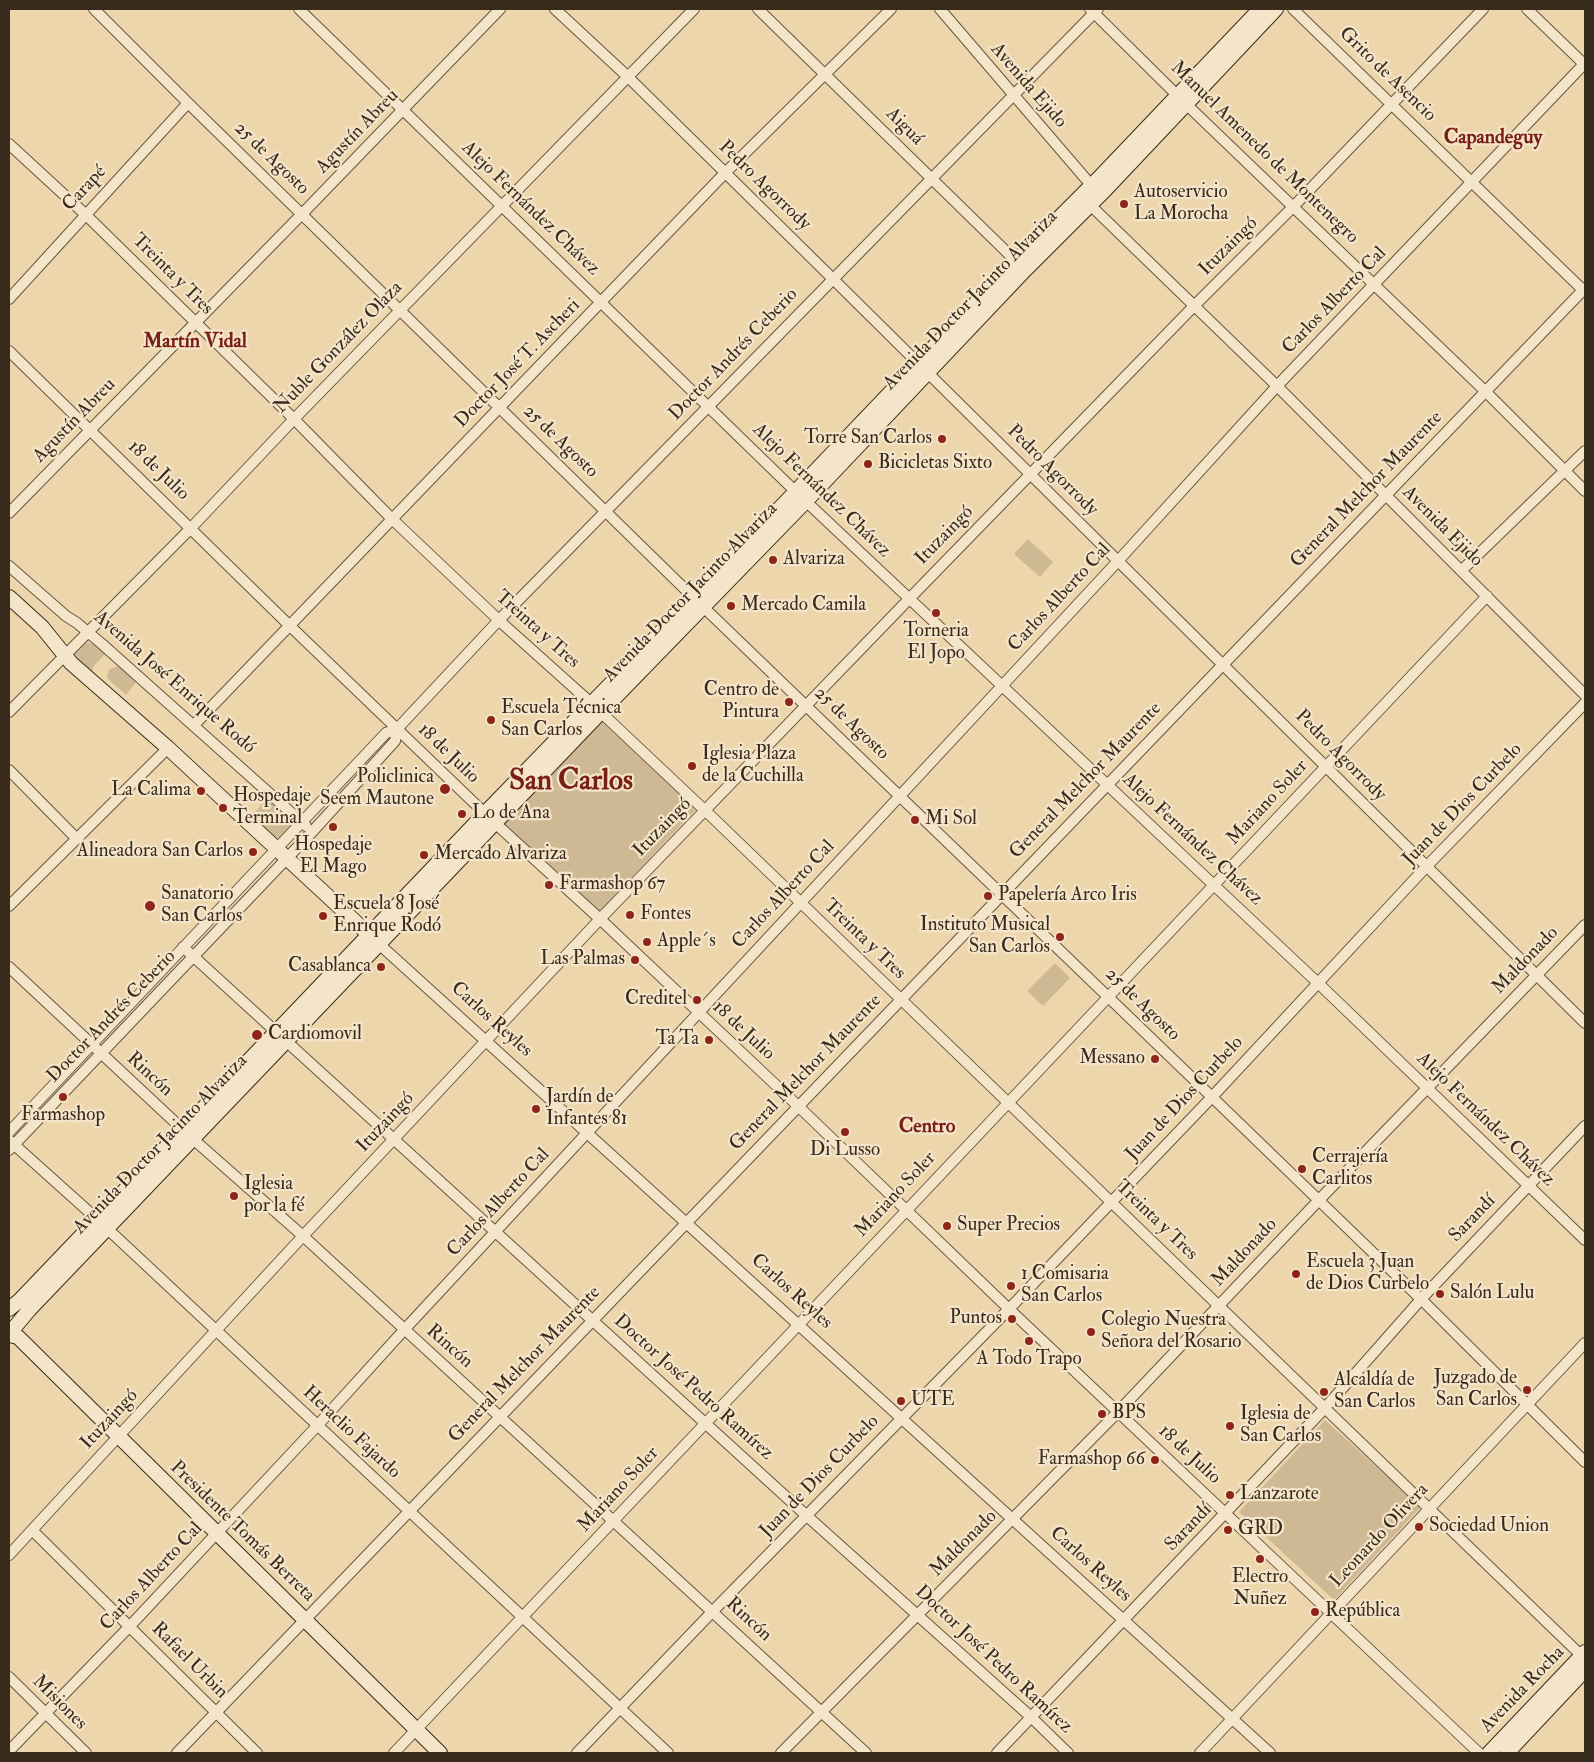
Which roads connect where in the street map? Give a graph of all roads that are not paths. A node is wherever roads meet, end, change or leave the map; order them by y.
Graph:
1 (94, 9) edge
2 (299, 9) edge
3 (500, 9) edge
4 (555, 9) edge
5 (694, 9) edge
6 (758, 9) edge
7 (891, 9) edge
8 (940, 9) edge
9 (1260, 9) edge
10 (1276, 9) edge
11 (1293, 9) edge
12 (1483, 9) edge
13 (1527, 9) edge
14 (1094, 10) edge
15 (1585, 64) edge
16 (826, 75) junction
17 (627, 76) junction
18 (1014, 96) junction
19 (1181, 99) junction
20 (188, 103) junction
21 (1391, 104) junction
22 (404, 110) junction
23 (9, 144) edge
24 (726, 173) junction
25 (932, 180) junction
26 (1472, 183) junction
27 (1091, 185) junction
28 (1085, 200) junction
29 (502, 206) junction
30 (1293, 207) junction
31 (86, 214) junction
32 (302, 214) junction
33 (1021, 266) junction
34 (833, 279) junction
35 (1375, 285) junction
36 (1585, 290) edge
37 (9, 298) edge
38 (601, 303) junction
39 (1194, 306) junction
40 (401, 311) junction
41 (195, 323) junction
42 (9, 351) edge
43 (923, 367) junction
44 (1277, 386) junction
45 (1486, 392) junction
46 (708, 407) junction
47 (500, 408) junction
48 (294, 419) junction
49 (90, 430) junction
50 (1585, 451) edge
51 (1565, 470) junction
52 (1031, 474) junction
53 (1585, 491) edge
54 (1386, 496) junction
55 (801, 497) junction
56 (605, 511) junction
57 (9, 513) edge
58 (392, 519) junction
59 (191, 528) junction
60 (1118, 561) junction
61 (9, 566) edge
62 (1462, 570) junction
63 (1487, 596) junction
64 (9, 597) edge
65 (909, 599) junction
66 (699, 603) junction
67 (499, 620) junction
68 (290, 626) junction
69 (88, 632) junction
70 (65, 657) junction
71 (1223, 665) junction
72 (1002, 686) junction
73 (1585, 695) edge
74 (1585, 704) edge
75 (806, 706) junction
76 (596, 707) junction
77 (9, 712) edge
78 (194, 725) junction
79 (397, 728) junction
80 (168, 748) junction
81 (1326, 767) junction
82 (9, 770) edge
83 (1107, 784) junction
84 (900, 795) junction
85 (704, 810) junction
86 (490, 818) junction
87 (302, 822) junction
88 (312, 832) junction
89 (77, 839) junction
90 (276, 848) junction
91 (287, 859) junction
92 (1426, 867) junction
93 (1215, 885) junction
94 (1002, 894) junction
95 (800, 903) junction
96 (9, 906) edge
97 (600, 919) junction
98 (1585, 924) edge
99 (374, 939) junction
100 (183, 947) junction
101 (193, 956) junction
102 (9, 967) edge
103 (1536, 975) junction
104 (1318, 983) junction
105 (1109, 998) junction
106 (900, 999) junction
107 (698, 1013) junction
108 (1585, 1023) edge
109 (283, 1036) junction
110 (487, 1041) junction
111 (91, 1046) junction
112 (100, 1054) junction
113 (1427, 1088) junction
114 (1212, 1097) junction
115 (1008, 1103) junction
116 (798, 1106) junction
117 (1585, 1126) edge
118 (9, 1132) edge
119 (588, 1132) junction
120 (188, 1134) junction
121 (394, 1139) junction
122 (10, 1145) edge
123 (1529, 1186) junction
124 (1319, 1200) junction
125 (1112, 1202) junction
126 (907, 1209) junction
127 (687, 1223) junction
128 (102, 1224) junction
129 (496, 1232) junction
130 (303, 1236) junction
131 (1585, 1240) edge
132 (1422, 1300) junction
133 (1219, 1306) junction
134 (9, 1309) edge
135 (1009, 1309) junction
136 (593, 1320) junction
137 (798, 1324) junction
138 (12, 1330) edge
139 (404, 1330) junction
140 (216, 1332) junction
141 (1585, 1343) edge
142 (1528, 1404) junction
143 (1324, 1409) junction
144 (1118, 1412) junction
145 (500, 1417) junction
146 (902, 1419) junction
147 (706, 1423) junction
148 (317, 1426) junction
149 (118, 1437) junction
150 (1585, 1462) edge
151 (1429, 1509) junction
152 (409, 1512) junction
153 (1226, 1514) junction
154 (807, 1516) junction
155 (1012, 1520) junction
156 (613, 1522) junction
157 (32, 1530) junction
158 (217, 1533) junction
159 (9, 1555) edge
160 (713, 1611) junction
161 (1332, 1613) junction
162 (918, 1615) junction
163 (522, 1618) junction
164 (304, 1619) junction
165 (1124, 1621) junction
166 (130, 1626) junction
167 (1584, 1656) edge
168 (1585, 1670) edge
169 (9, 1677) edge
170 (620, 1709) junction
171 (216, 1712) junction
172 (822, 1712) junction
173 (45, 1713) junction
174 (1031, 1717) junction
175 (1232, 1719) junction
176 (416, 1730) junction
177 (9, 1750) edge
178 (86, 1753) edge
179 (177, 1753) edge
180 (257, 1753) edge
181 (394, 1753) edge
182 (440, 1753) edge
183 (577, 1753) edge
184 (668, 1753) edge
185 (781, 1753) edge
186 (866, 1753) edge
187 (997, 1753) edge
188 (1068, 1753) edge
189 (1200, 1753) edge
190 (1270, 1753) edge
191 (1479, 1753) edge
192 (1489, 1753) edge
193 (1506, 1753) edge

1 - 20 street, 25 de Agosto
2 - 22 street, Alejo Fernández Chávez
3 - 22 street, Agustín Abreu
4 - 17 street, Pedro Agorrody
5 - 17 street, Nuble González Olaza
6 - 16 street, Aiguá
7 - 16 street, Doctor José T. Ascheri
8 - 18 street, Avenida Ejido
9 - 19 main road, Avenida Doctor Jacinto Alvariza
10 - 19 main road, Avenida Doctor Jacinto Alvariza
11 - 21 street, Grito de Asencio
12 - 21 street, Ituzaingó
13 - 15 street
14 - 18 street, Doctor Andrés Ceberio
14 - 19 street, Manuel Amenedo de Montenegro
15 - 26 street, Carlos Alberto Cal
16 - 24 street, Doctor José T. Ascheri
16 - 25 street, Aiguá
17 - 24 street, Pedro Agorrody
17 - 29 street, Nuble González Olaza
18 - 25 street, Doctor Andrés Ceberio
18 - 27 street, Avenida Ejido
19 - 27 main road, Avenida Doctor Jacinto Alvariza
19 - 28 main road, Avenida Doctor Jacinto Alvariza
19 - 30 street, Manuel Amenedo de Montenegro
20 - 31 street, Carapé
20 - 32 street, 25 de Agosto
21 - 26 street, Grito de Asencio
21 - 30 street, Ituzaingó
22 - 29 street, Alejo Fernández Chávez
22 - 32 street, Agustín Abreu
23 - 31 street, Treinta y Tres
24 - 34 street, Pedro Agorrody
24 - 38 street, Doctor José T. Ascheri
25 - 33 street, Aiguá
25 - 34 street, Doctor Andrés Ceberio
26 - 35 street, Carlos Alberto Cal
26 - 36 street, Grito de Asencio
27 - 28 main road, Avenida Doctor Jacinto Alvariza
28 - 33 main road, Avenida Doctor Jacinto Alvariza
28 - 39 street, Avenida Ejido
29 - 38 street, Alejo Fernández Chávez
29 - 40 street, Nuble González Olaza
30 - 35 street, Manuel Amenedo de Montenegro
30 - 39 street, Ituzaingó
31 - 37 street, Carapé
31 - 41 street, Treinta y Tres
32 - 40 street, 25 de Agosto
32 - 41 street, Agustín Abreu
33 - 43 main road, Avenida Doctor Jacinto Alvariza
34 - 43 street, Pedro Agorrody
34 - 46 street, Doctor Andrés Ceberio
35 - 44 street, Carlos Alberto Cal
35 - 45 street, Manuel Amenedo de Montenegro
36 - 45 street, General Melchor Maurente
38 - 46 street, Alejo Fernández Chávez
38 - 47 street, Doctor José T. Ascheri
39 - 44 street, Avenida Ejido
39 - 52 street, Ituzaingó
40 - 47 street, 25 de Agosto
40 - 48 street, Nuble González Olaza
41 - 48 street, Treinta y Tres
41 - 49 street, Agustín Abreu
42 - 49 street, 18 de Julio
43 - 52 street, Pedro Agorrody
43 - 55 main road, Avenida Doctor Jacinto Alvariza
44 - 54 street, Avenida Ejido
44 - 60 street, Carlos Alberto Cal
45 - 51 street, Manuel Amenedo de Montenegro
45 - 54 street, General Melchor Maurente
46 - 55 street, Alejo Fernández Chávez
46 - 56 street, Doctor Andrés Ceberio
47 - 56 street, 25 de Agosto
47 - 58 street, Doctor José T. Ascheri
48 - 58 street, Treinta y Tres
48 - 59 street, Nuble González Olaza
49 - 57 street, Agustín Abreu
49 - 59 street, 18 de Julio
50 - 51 street
51 - 53 street, Manuel Amenedo de Montenegro
51 - 62 street
52 - 60 street, Pedro Agorrody
52 - 65 street, Ituzaingó
54 - 62 street, Avenida Ejido
54 - 71 street, General Melchor Maurente
55 - 65 street, Alejo Fernández Chávez
55 - 66 main road, Avenida Doctor Jacinto Alvariza
56 - 66 street, 25 de Agosto
56 - 67 street, Doctor Andrés Ceberio
58 - 67 street, Treinta y Tres
58 - 68 street, Doctor José T. Ascheri
59 - 68 street, 18 de Julio
59 - 69 street, Nuble González Olaza
60 - 71 street, Pedro Agorrody
60 - 72 street, Carlos Alberto Cal
61 - 69 street, Avenida José Enrique Rodó
62 - 63 street, Avenida Ejido
63 - 73 street, Avenida Ejido
63 - 81 street, Mariano Soler
64 - 70 main road
65 - 72 street, Alejo Fernández Chávez
65 - 75 street, Ituzaingó
66 - 75 street, 25 de Agosto
66 - 76 main road, Avenida Doctor Jacinto Alvariza
67 - 76 street, Treinta y Tres
67 - 79 street, Doctor Andrés Ceberio
68 - 78 street, Doctor José T. Ascheri
68 - 79 street, 18 de Julio
69 - 70 street, Nuble González Olaza
69 - 78 street, Avenida José Enrique Rodó
70 - 77 street, Nuble González Olaza
70 - 80 main road
71 - 81 street, Pedro Agorrody
71 - 83 street, General Melchor Maurente
72 - 83 street, Alejo Fernández Chávez
72 - 84 street, Carlos Alberto Cal
74 - 92 street, Juan de Dios Curbelo
75 - 84 street, 25 de Agosto
75 - 85 street, Ituzaingó
76 - 85 street, Treinta y Tres
76 - 86 main road, Avenida Doctor Jacinto Alvariza
78 - 87 street, Avenida José Enrique Rodó
79 - 86 street, 18 de Julio
79 - 87 street, Doctor Andrés Ceberio
79 - 88 street, Doctor Andrés Ceberio
80 - 89 street
80 - 90 main road
81 - 92 street, Pedro Agorrody
81 - 93 street, Mariano Soler
82 - 89 street
83 - 93 street, Alejo Fernández Chávez
83 - 94 street, General Melchor Maurente
84 - 94 street, 25 de Agosto
84 - 95 street, Carlos Alberto Cal
85 - 95 street, Treinta y Tres
85 - 97 street, Ituzaingó
86 - 97 street, 18 de Julio
86 - 99 main road, Avenida Doctor Jacinto Alvariza
87 - 88 street, Avenida José Enrique Rodó
87 - 90 street, Doctor Andrés Ceberio
88 - 91 street, Doctor Andrés Ceberio
89 - 96 street
90 - 91 main road
90 - 100 street, Doctor Andrés Ceberio
91 - 99 main road, Carlos Reyles
91 - 101 street, Doctor Andrés Ceberio
92 - 103 street, Pedro Agorrody
92 - 104 street, Juan de Dios Curbelo
93 - 104 street, Alejo Fernández Chávez
93 - 105 street, Mariano Soler
94 - 105 street, 25 de Agosto
94 - 106 street, General Melchor Maurente
95 - 106 street, Treinta y Tres
95 - 107 street, Carlos Alberto Cal
97 - 107 street, 18 de Julio
97 - 110 street, Ituzaingó
98 - 103 street, Maldonado
99 - 109 main road, Avenida Doctor Jacinto Alvariza
99 - 110 street, Carlos Reyles
100 - 101 street, Doctor José Pedro Ramírez
100 - 111 street, Doctor Andrés Ceberio
101 - 109 street, Doctor José Pedro Ramírez
101 - 112 street, Doctor Andrés Ceberio
102 - 111 street, Rincón
103 - 108 street, Pedro Agorrody
103 - 113 street, Maldonado
104 - 113 street, Alejo Fernández Chávez
104 - 114 street, Juan de Dios Curbelo
105 - 114 street, 25 de Agosto
105 - 115 street, Mariano Soler
106 - 115 street, Treinta y Tres
106 - 116 street, General Melchor Maurente
107 - 116 street, 18 de Julio
107 - 119 street, Carlos Alberto Cal
109 - 120 main road, Avenida Doctor Jacinto Alvariza
109 - 121 street, Doctor José Pedro Ramírez
110 - 119 street, Carlos Reyles
110 - 121 street, Ituzaingó
111 - 112 street, Rincón
111 - 118 street, Doctor Andrés Ceberio
112 - 120 street, Rincón
112 - 122 street, Doctor Andrés Ceberio
113 - 123 street, Alejo Fernández Chávez
113 - 124 street, Maldonado
114 - 124 street, 25 de Agosto
114 - 125 street, Juan de Dios Curbelo
115 - 125 street, Treinta y Tres
115 - 126 street, Mariano Soler
116 - 126 street, 18 de Julio
116 - 127 street, General Melchor Maurente
117 - 123 street, Sarandí
119 - 127 street, Carlos Reyles
119 - 129 street, Carlos Alberto Cal
120 - 128 main road, Avenida Doctor Jacinto Alvariza
120 - 130 street, Rincón
121 - 129 street, Doctor José Pedro Ramírez
121 - 130 street, Ituzaingó
122 - 128 street, Heraclio Fajardo
123 - 131 street, Alejo Fernández Chávez
123 - 132 street, Sarandí
124 - 132 street, 25 de Agosto
124 - 133 street, Maldonado
125 - 133 street, Treinta y Tres
125 - 135 street, Juan de Dios Curbelo
126 - 135 street, 18 de Julio
126 - 137 street, Mariano Soler
127 - 136 street, General Melchor Maurente
127 - 137 street, Carlos Reyles
128 - 134 main road, Avenida Doctor Jacinto Alvariza
128 - 138 main road, Avenida Doctor Jacinto Alvariza
128 - 140 street, Heraclio Fajardo
129 - 136 street, Doctor José Pedro Ramírez
129 - 139 street, Carlos Alberto Cal
130 - 139 street, Rincón
130 - 140 street, Ituzaingó
132 - 142 street, 25 de Agosto
132 - 143 street, Sarandí
133 - 143 street, Treinta y Tres
133 - 144 street, Maldonado
135 - 144 street, 18 de Julio
135 - 146 street, Juan de Dios Curbelo
136 - 145 street, General Melchor Maurente
136 - 147 street, Doctor José Pedro Ramírez
137 - 146 street, Carlos Reyles
137 - 147 street, Mariano Soler
138 - 149 main road, Presidente Tomás Berreta
139 - 145 street, Rincón
139 - 148 street, Carlos Alberto Cal
140 - 148 street, Heraclio Fajardo
140 - 149 street, Ituzaingó
141 - 142 street, Leonardo Olivera
142 - 150 street, 25 de Agosto
142 - 151 street, Leonardo Olivera
143 - 151 street, Treinta y Tres
143 - 153 street, Sarandí
144 - 153 street, 18 de Julio
144 - 155 street, Maldonado
145 - 152 street, General Melchor Maurente
145 - 156 street, Rincón
146 - 154 street, Juan de Dios Curbelo
146 - 155 street, Carlos Reyles
147 - 154 street, Doctor José Pedro Ramírez
147 - 156 street, Mariano Soler
148 - 152 street, Heraclio Fajardo
148 - 158 street, Carlos Alberto Cal
149 - 157 street, Ituzaingó
149 - 158 main road, Presidente Tomás Berreta
151 - 161 street, Leonardo Olivera
151 - 167 street, Treinta y Tres
152 - 163 street, Heraclio Fajardo
152 - 164 street, General Melchor Maurente
153 - 161 street, 18 de Julio
153 - 165 street, Sarandí
154 - 160 street, Juan de Dios Curbelo
154 - 162 street, Doctor José Pedro Ramírez
155 - 162 street, Maldonado
155 - 165 street, Carlos Reyles
156 - 160 street, Rincón
156 - 163 street, Mariano Soler
157 - 159 street, Ituzaingó
157 - 166 street, Rafael Urbin
158 - 164 main road, Presidente Tomás Berreta
158 - 166 street, Carlos Alberto Cal
160 - 170 street, Juan de Dios Curbelo
160 - 172 street, Rincón
161 - 175 street, Leonardo Olivera
161 - 191 street, 18 de Julio
162 - 172 street, Maldonado
162 - 174 street, Doctor José Pedro Ramírez
163 - 170 street, Heraclio Fajardo
163 - 176 street, Mariano Soler
164 - 171 street, General Melchor Maurente
164 - 176 main road, Presidente Tomás Berreta
165 - 174 street, Sarandí
165 - 175 street, Carlos Reyles
166 - 171 street, Rafael Urbin
166 - 173 street, Carlos Alberto Cal
167 - 192 main road, Avenida Rocha
168 - 193 main road, Avenida Rocha
169 - 173 street, Misiones
170 - 183 street, Juan de Dios Curbelo
170 - 184 street, Heraclio Fajardo
171 - 179 street, General Melchor Maurente
171 - 180 street, Rafael Urbin
172 - 185 street, Maldonado
172 - 186 street, Rincón
173 - 177 street, Carlos Alberto Cal
173 - 178 street, Misiones
174 - 187 street, Sarandí
174 - 188 street, Doctor José Pedro Ramírez
175 - 189 street, Leonardo Olivera
175 - 190 street, Carlos Reyles
176 - 181 street, Mariano Soler
176 - 182 main road, Presidente Tomás Berreta

